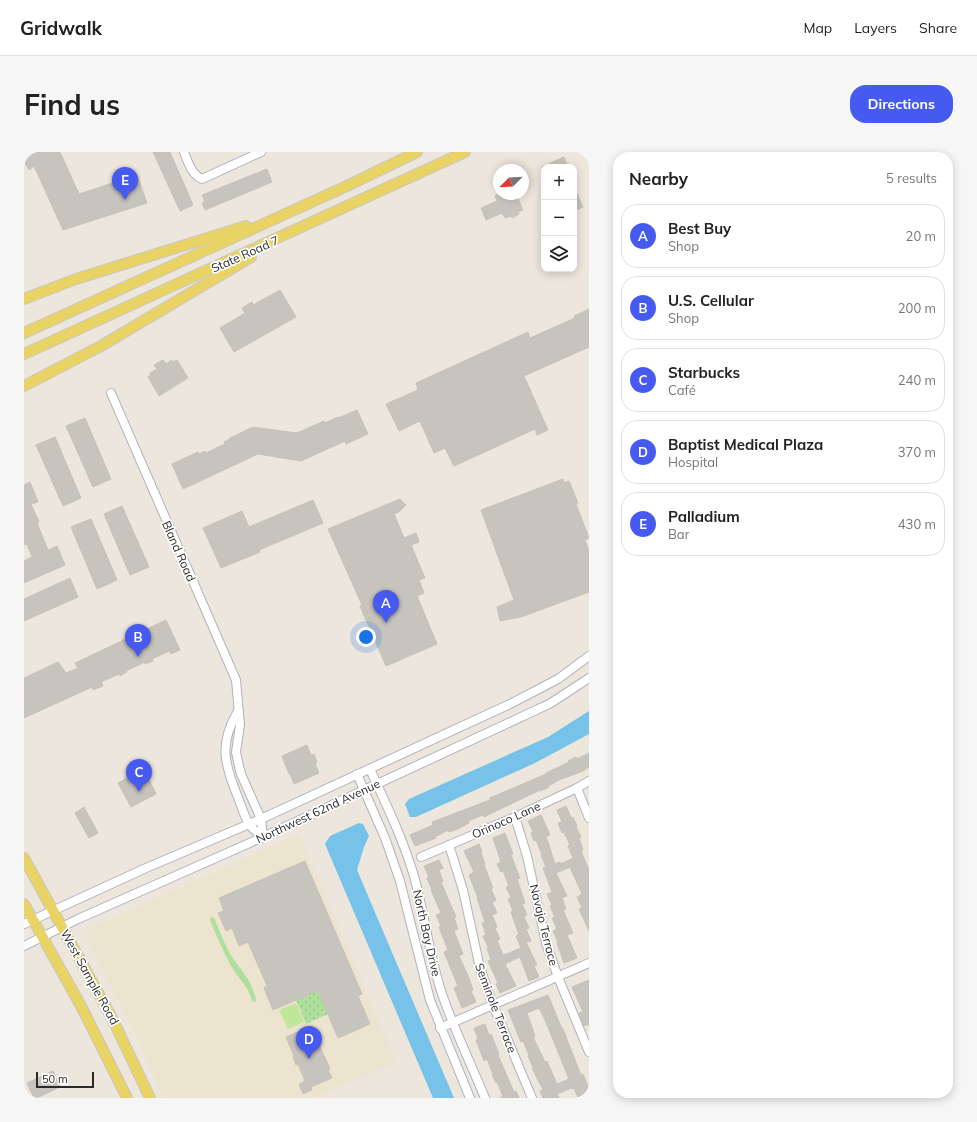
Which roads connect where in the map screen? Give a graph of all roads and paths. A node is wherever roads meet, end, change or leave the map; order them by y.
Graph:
1 (184, 152) edge
2 (261, 152) edge
3 (417, 152) edge
4 (465, 152) edge
5 (250, 154) edge
6 (282, 215) junction
7 (295, 231) junction
8 (24, 299) edge
9 (24, 333) edge
10 (24, 354) edge
11 (24, 386) edge
12 (110, 393) dead end
13 (589, 656) edge
14 (589, 678) edge
15 (238, 711) junction
16 (370, 768) junction
17 (357, 774) junction
18 (589, 781) edge
19 (377, 784) junction
20 (577, 788) junction
21 (364, 790) junction
22 (515, 817) junction
23 (589, 818) edge
24 (261, 819) junction
25 (249, 824) junction
26 (263, 837) junction
27 (449, 845) junction
28 (421, 857) dead end
29 (24, 858) edge
30 (417, 890) junction
31 (404, 894) junction
32 (24, 904) edge
33 (53, 910) junction
34 (28, 922) edge
35 (62, 927) junction
36 (42, 937) junction
37 (24, 946) edge
38 (589, 963) edge
39 (558, 978) junction
40 (494, 1005) junction
41 (453, 1022) junction
42 (440, 1028) junction
43 (586, 1037) edge
44 (589, 1052) edge
45 (127, 1098) edge
46 (150, 1098) edge
47 (470, 1098) edge
48 (485, 1098) edge
49 (532, 1098) edge

1 - 5 street
2 - 5 street
3 - 6 main road, State Road 7
4 - 7 main road, State Road 7
6 - 8 main road
6 - 9 main road, State Road 7
7 - 10 main road, State Road 7
7 - 11 main road
12 - 15 street, Bland Road
13 - 16 street, Northwest 62nd Avenue
14 - 19 street, Northwest 62nd Avenue
15 - 24 street, Bland Road
15 - 25 street, Bland Road
16 - 17 street, Northwest 62nd Avenue
16 - 19 street, North Bay Drive
17 - 21 street, North Bay Drive
17 - 24 street, Northwest 62nd Avenue
18 - 20 street, Orinoco Lane
19 - 21 street, Northwest 62nd Avenue
19 - 30 street, North Bay Drive
20 - 22 street, Orinoco Lane
20 - 23 street
21 - 26 street, Northwest 62nd Avenue
21 - 31 street, North Bay Drive
22 - 27 street, Orinoco Lane
22 - 39 street, Navajo Terrace
24 - 25 street, Northwest 62nd Avenue
24 - 26 street, Bland Road
25 - 26 street, Bland Road
25 - 33 street, Northwest 62nd Avenue
26 - 35 street, Northwest 62nd Avenue
27 - 28 street, Orinoco Lane
27 - 40 street, Seminole Terrace
29 - 33 main road, West Sample Road
30 - 31 street
30 - 41 street, North Bay Drive
31 - 42 street, North Bay Drive
32 - 34 main road, West Sample Road
33 - 34 street, Northwest 62nd Avenue
33 - 35 main road, West Sample Road
34 - 36 main road, West Sample Road
35 - 36 street, Northwest 62nd Avenue
35 - 46 main road, West Sample Road
36 - 37 street, Northwest 62nd Avenue
36 - 45 main road, West Sample Road
38 - 39 street
39 - 40 street
39 - 43 street, Navajo Terrace
40 - 41 street
40 - 49 street, Seminole Terrace
41 - 42 street
41 - 48 street, North Bay Drive
42 - 47 street, North Bay Drive
43 - 44 street, Navajo Terrace

